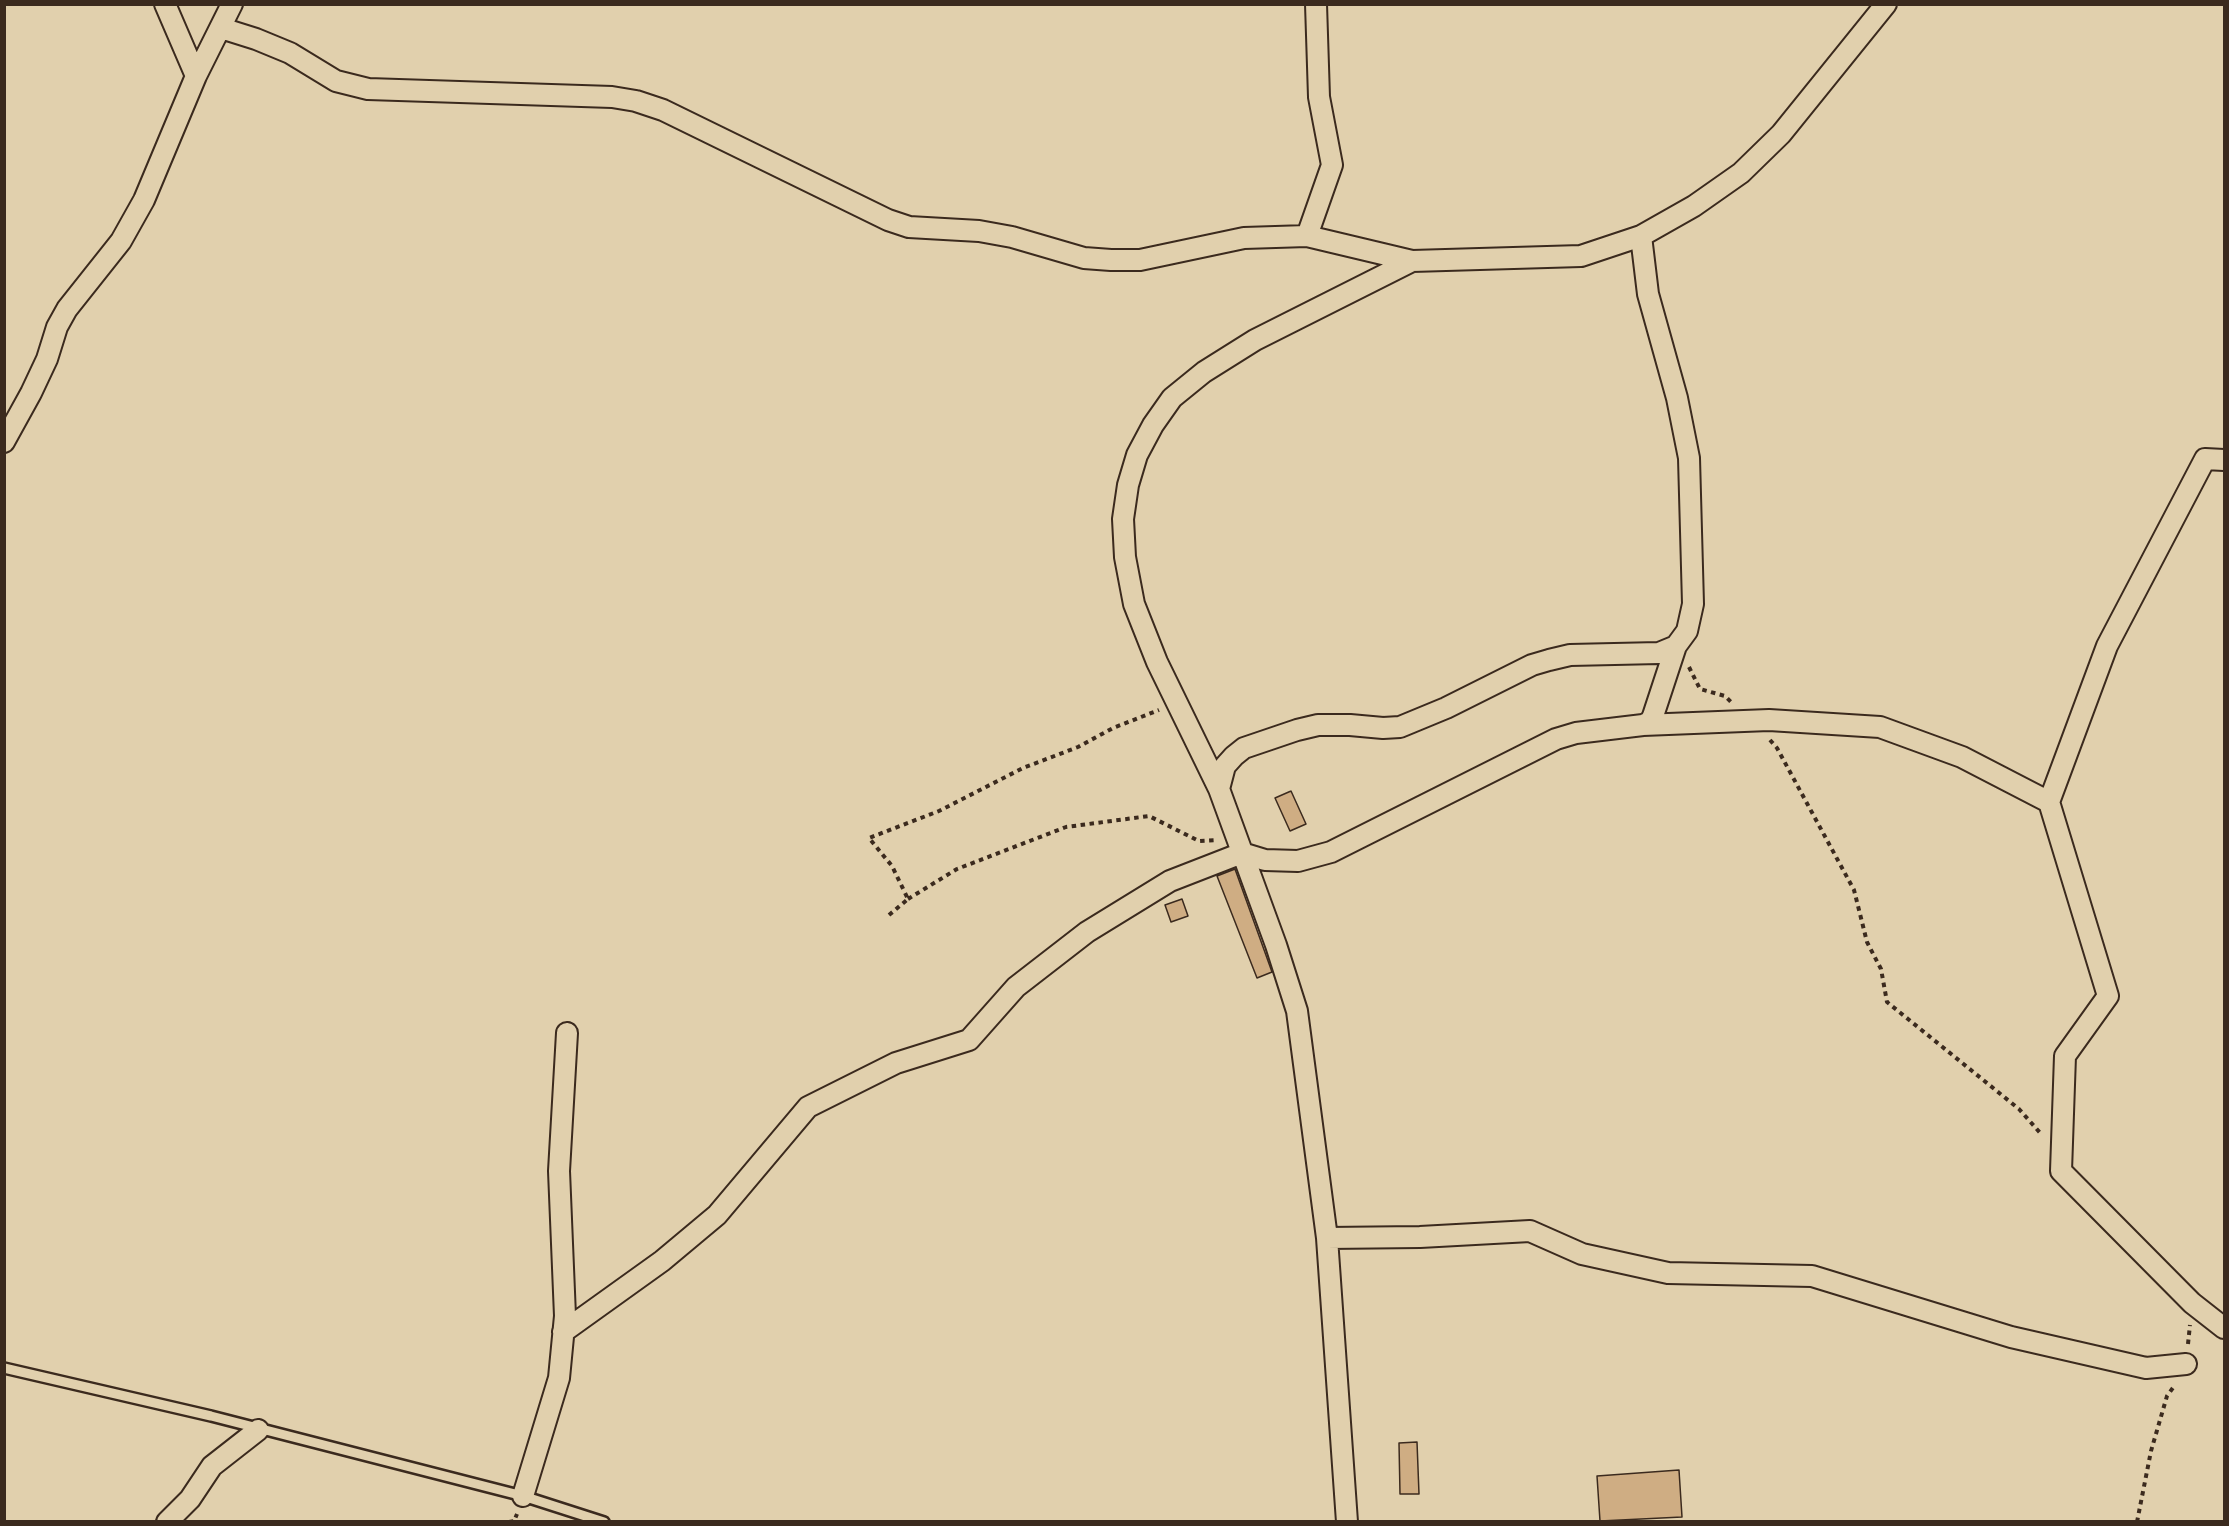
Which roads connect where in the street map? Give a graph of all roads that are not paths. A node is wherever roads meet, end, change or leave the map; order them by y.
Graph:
1 (165, 4) edge
2 (232, 4) edge
3 (1316, 4) edge
4 (1886, 4) edge
5 (221, 28) junction
6 (196, 76) junction
7 (1307, 236) junction
8 (1641, 236) junction
9 (1412, 261) junction
10 (4, 442) edge
11 (2224, 460) edge
12 (1676, 646) junction
13 (1643, 725) junction
14 (1219, 789) junction
15 (2049, 802) junction
16 (1239, 846) junction
17 (567, 1033) dead end
18 (1327, 1238) junction
19 (2224, 1328) edge
20 (563, 1332) junction
21 (2186, 1364) road end
22 (4, 1368) edge
23 (258, 1430) junction
24 (522, 1496) junction
25 (167, 1521) edge
26 (604, 1521) edge
27 (1347, 1521) edge

1 - 6 street
2 - 5 street
3 - 7 street
4 - 8 street
5 - 6 street
5 - 7 street
6 - 10 street
7 - 9 street
8 - 9 street
8 - 12 street
9 - 14 street
11 - 15 street
12 - 13 street
12 - 14 street
13 - 15 street
13 - 16 street
14 - 16 street
15 - 19 street
16 - 18 street
16 - 20 street
17 - 20 street
18 - 21 street
18 - 27 street
20 - 24 street
22 - 23 lane
23 - 24 lane
23 - 25 street
24 - 26 lane

